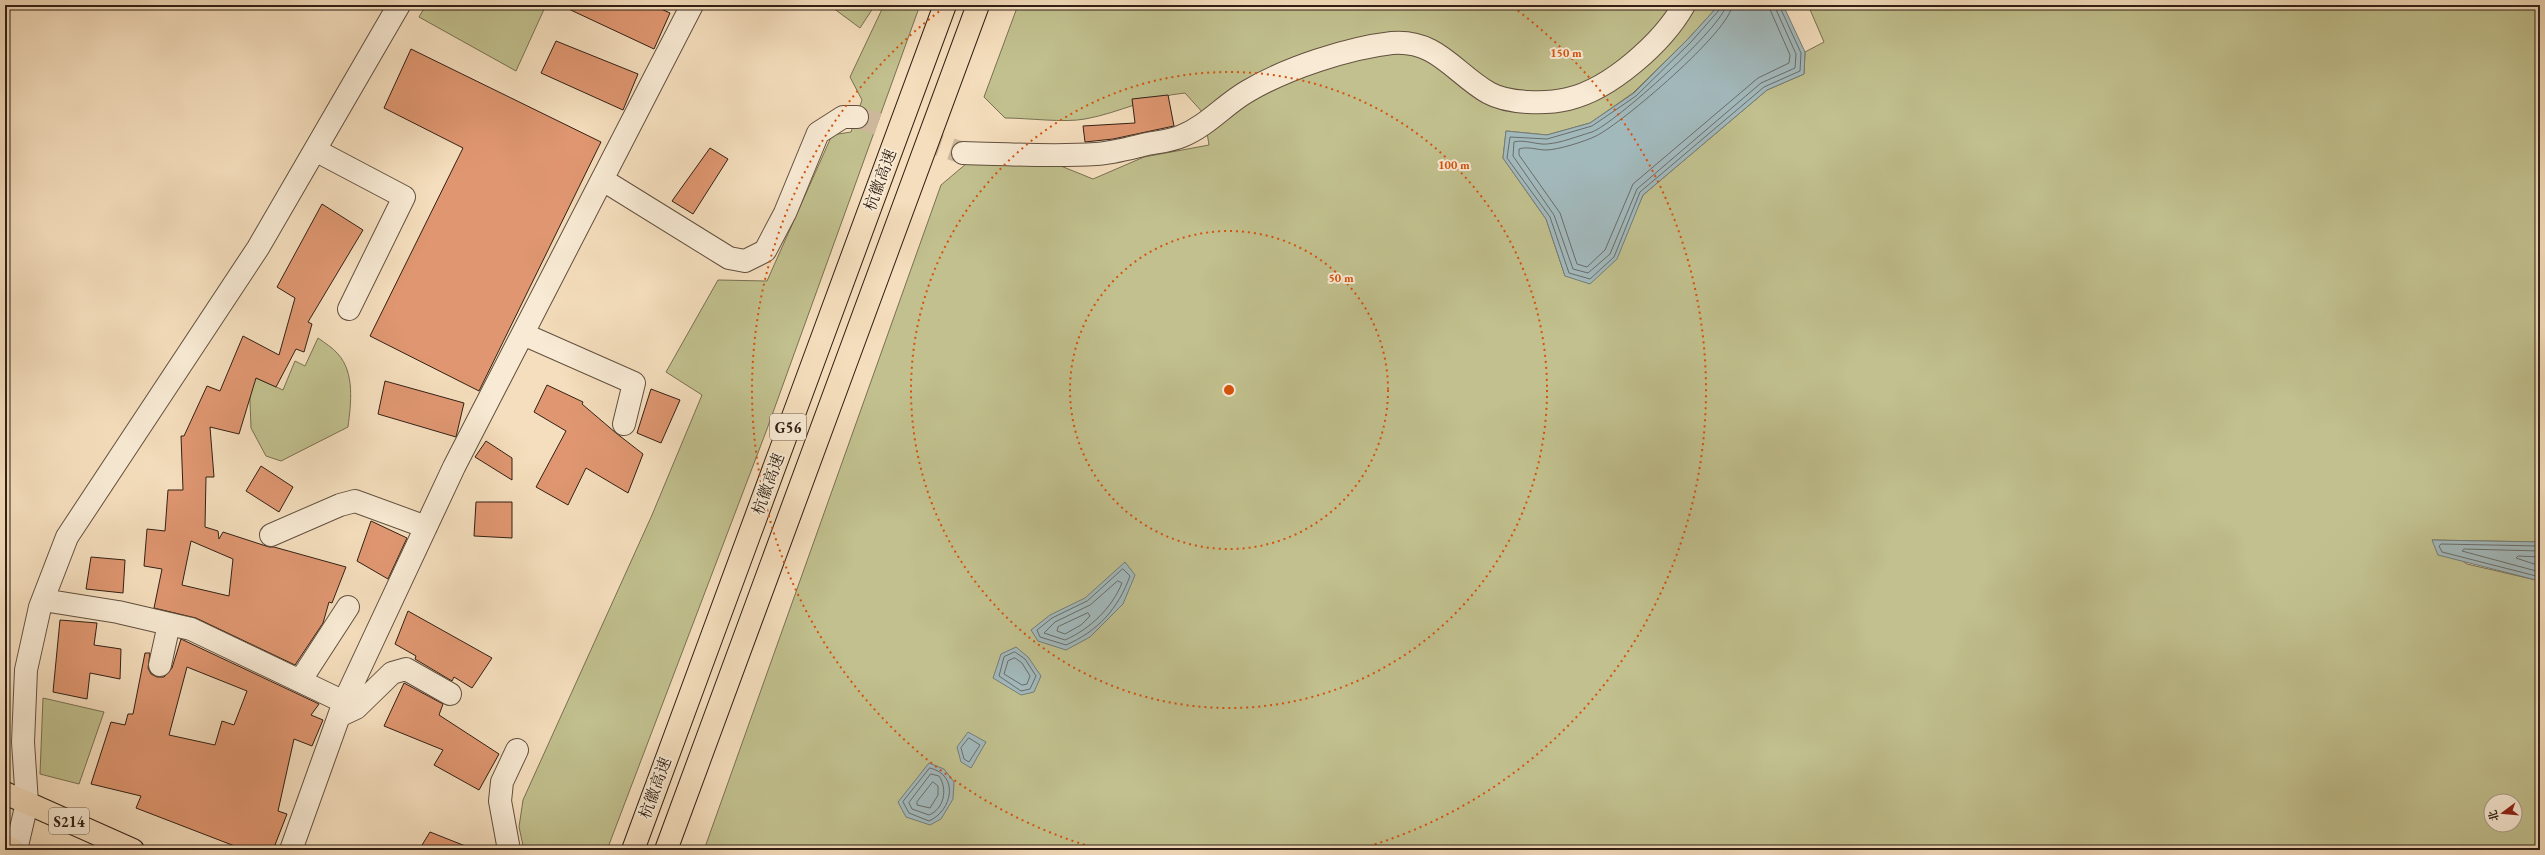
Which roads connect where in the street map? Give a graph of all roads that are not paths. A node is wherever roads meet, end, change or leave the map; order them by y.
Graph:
1 (399, 5) edge
2 (692, 5) edge
3 (945, 5) edge
4 (978, 5) edge
5 (1684, 5) edge
6 (857, 117) tunnel mouth
7 (315, 150) junction
8 (963, 153) tunnel mouth
9 (603, 180) junction
10 (349, 309) dead end
11 (523, 334) junction
12 (624, 424) dead end
13 (426, 527) junction
14 (271, 535) dead end
15 (43, 600) junction
16 (348, 607) dead end
17 (169, 624) junction
18 (160, 665) dead end
19 (300, 681) junction
20 (450, 694) dead end
21 (342, 709) junction
22 (518, 750) dead end
23 (5, 793) edge
24 (27, 802) junction
25 (5, 846) edge
26 (15, 850) edge
27 (133, 850) edge
28 (291, 850) edge
29 (509, 850) edge
30 (633, 850) edge
31 (666, 850) edge

1 - 7 street
2 - 9 street
3 - 30 main road, 杭徽高速 / G56
4 - 31 main road, 杭徽高速 / G56
5 - 8 street
6 - 9 street
7 - 10 street
7 - 15 street
9 - 11 street
11 - 12 street
11 - 13 street
13 - 14 street
13 - 21 street
15 - 17 street
15 - 24 street
16 - 19 street
17 - 18 street
17 - 19 street
19 - 21 street
20 - 21 street
21 - 28 street
22 - 29 street
23 - 24 main road, S214
24 - 26 street
24 - 27 main road, S214
25 - 26 main road

